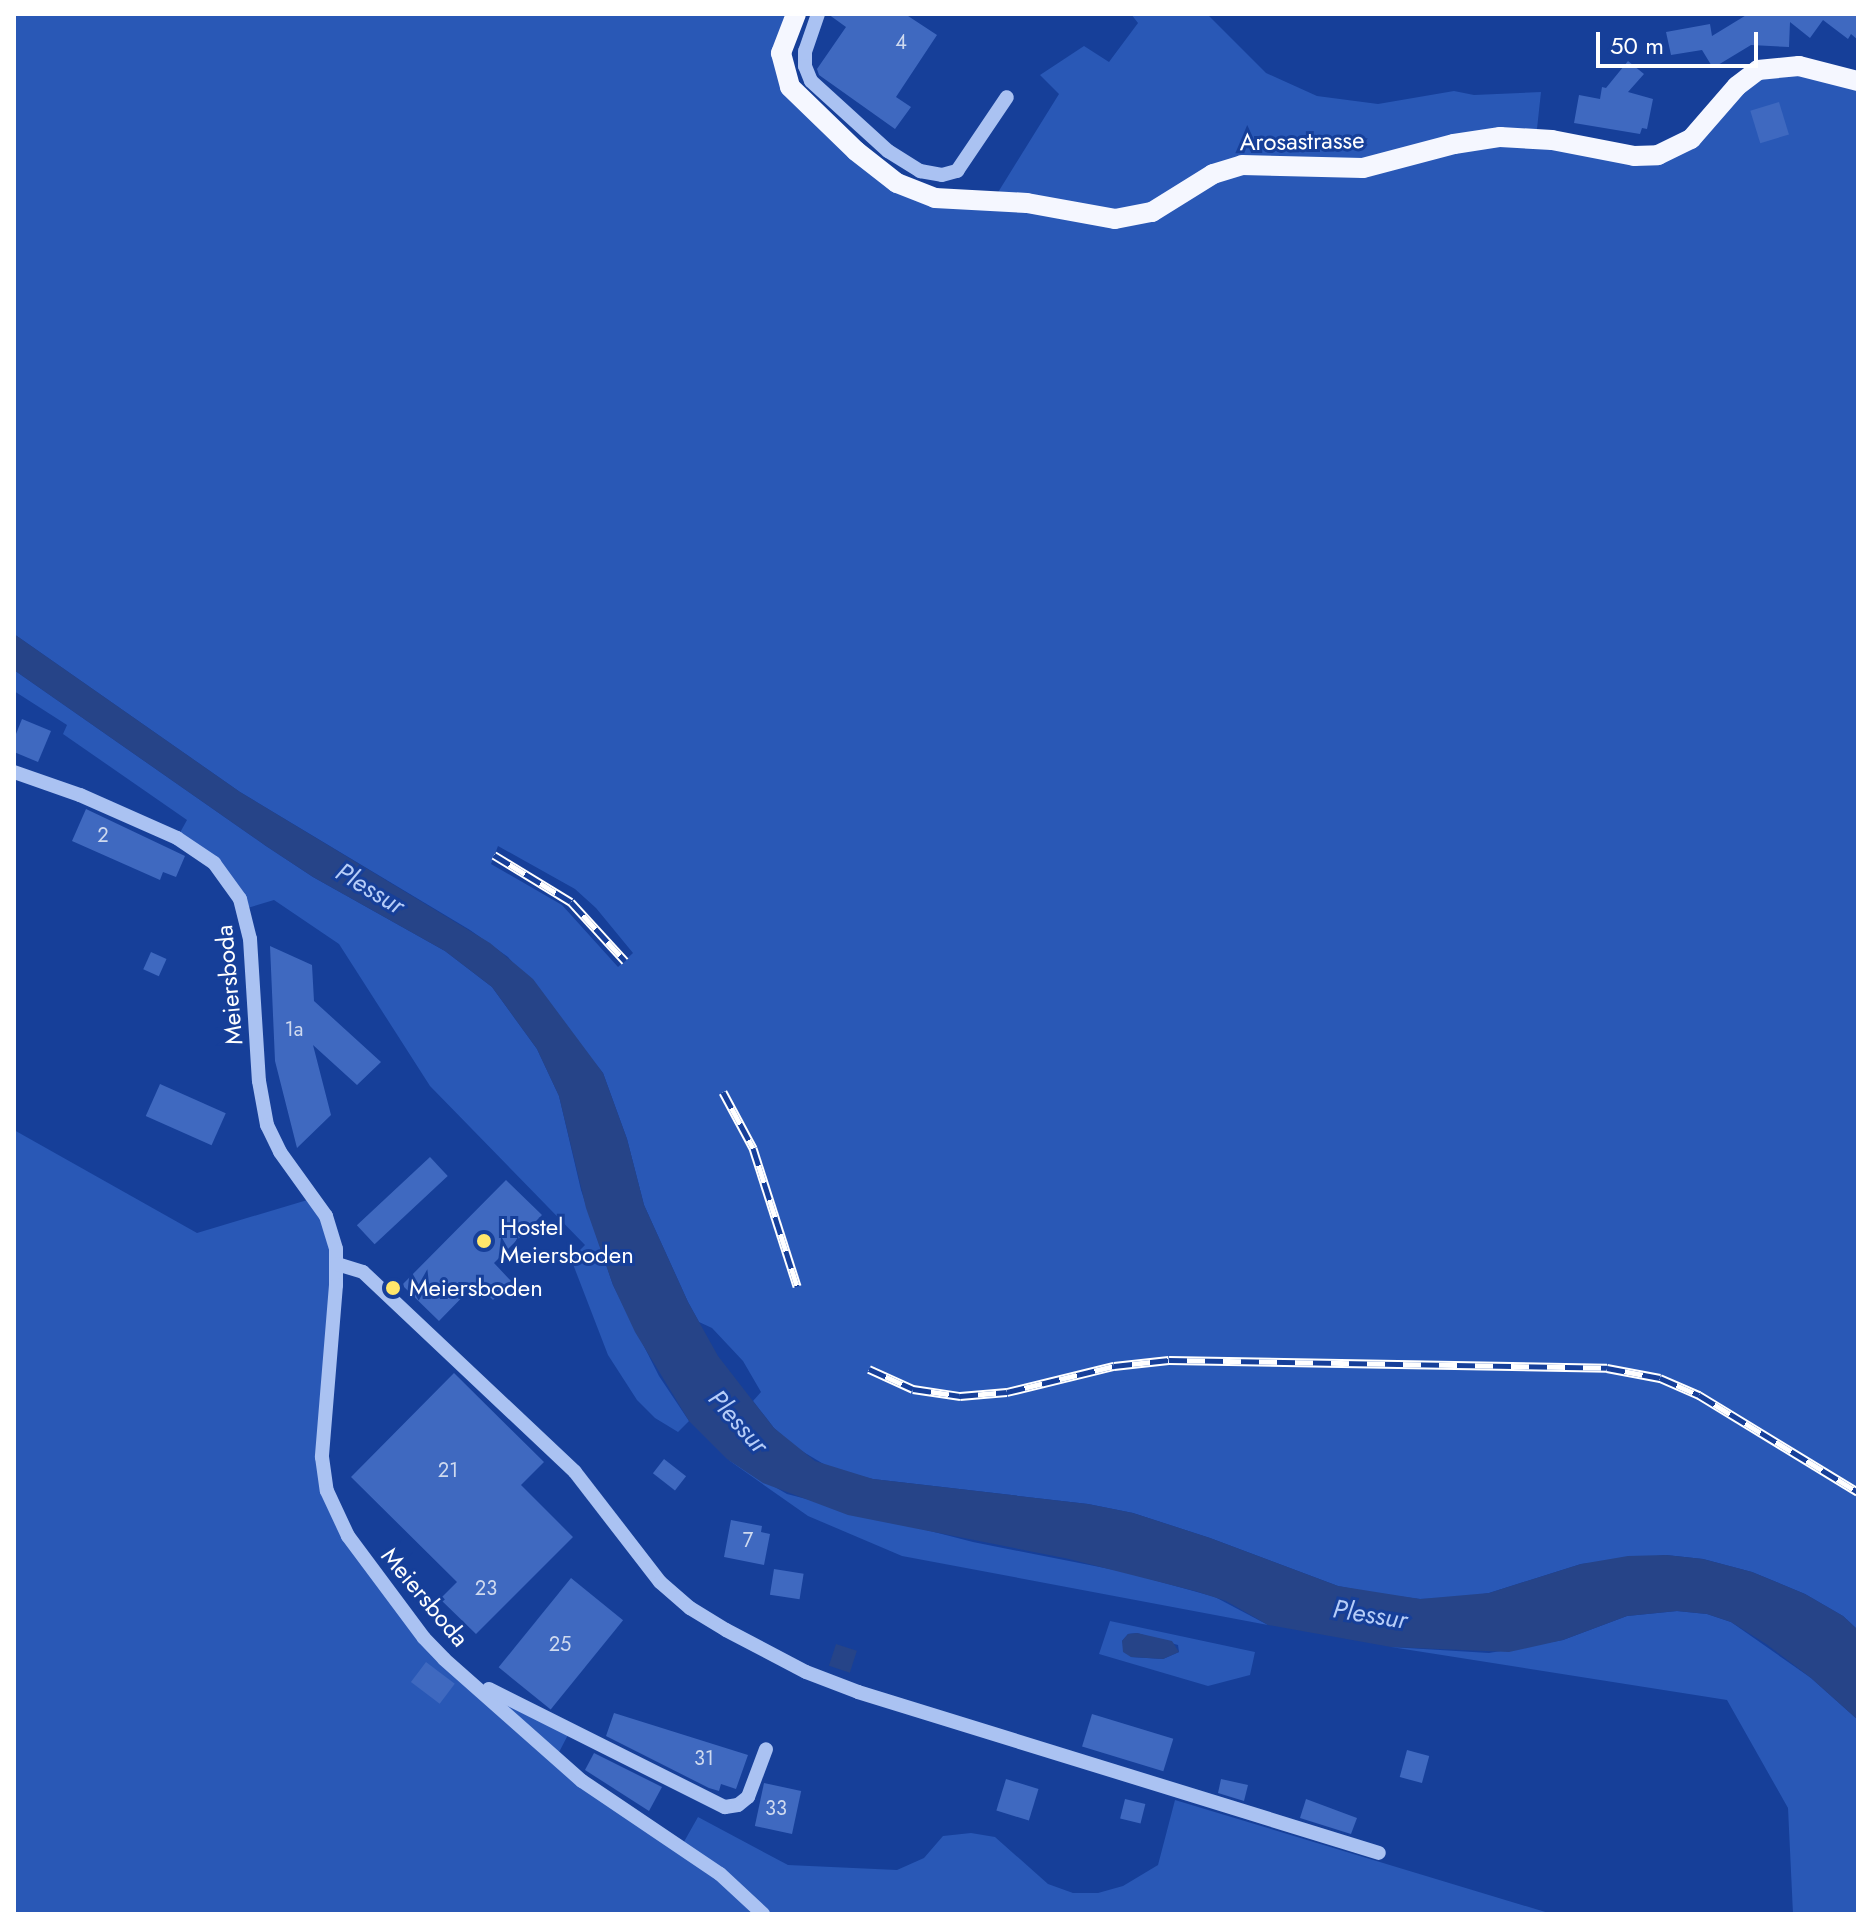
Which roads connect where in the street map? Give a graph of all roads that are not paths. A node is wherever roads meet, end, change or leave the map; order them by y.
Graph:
1 (796, 14) edge
2 (818, 14) edge
3 (1858, 81) edge
4 (1007, 97) dead end
5 (14, 772) edge
6 (337, 1264) junction
7 (461, 1672) junction
8 (766, 1749) dead end
9 (1379, 1853) dead end
10 (763, 1914) edge

1 - 3 main road, Arosastrasse
2 - 4 street
5 - 6 street, Meiersboda
6 - 7 street, Meiersboda
6 - 9 street
7 - 8 street
7 - 10 street

